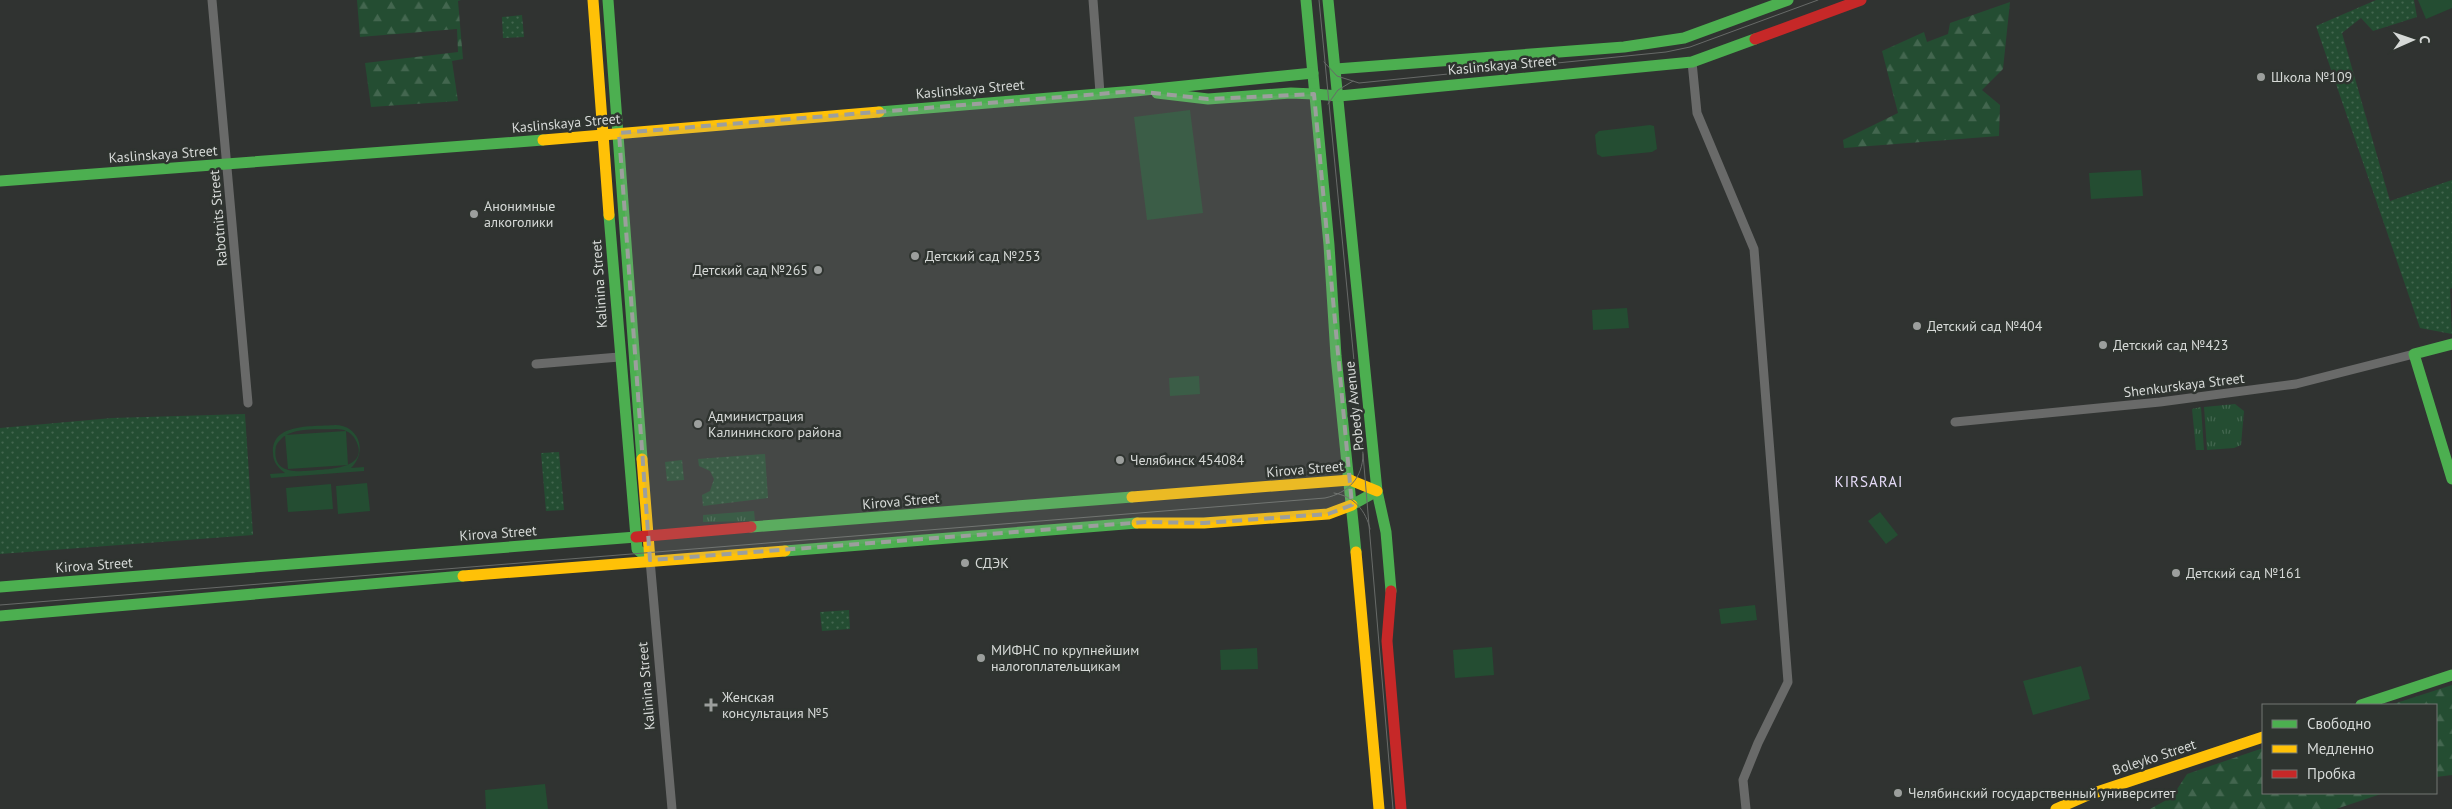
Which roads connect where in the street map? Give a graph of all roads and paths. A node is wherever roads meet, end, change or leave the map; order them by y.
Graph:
1 (212, 0) edge
2 (593, 0) edge
3 (608, 0) edge
4 (1093, 0) edge
5 (1306, 0) edge
6 (1328, 0) edge
7 (1788, 0) edge
8 (1861, 0) edge
9 (1692, 62) junction
10 (1336, 69) junction
11 (1312, 73) junction
12 (1135, 91) junction
13 (1100, 93) junction
14 (1314, 94) junction
15 (1338, 96) junction
16 (618, 133) junction
17 (603, 135) junction
18 (227, 165) junction
19 (0, 181) edge
20 (2452, 344) edge
21 (2414, 354) junction
22 (619, 357) junction
23 (536, 364) dead end
24 (248, 403) dead end
25 (1955, 422) dead end
26 (2452, 478) edge
27 (1350, 480) junction
28 (1377, 491) junction
29 (1352, 505) junction
30 (649, 536) junction
31 (636, 537) junction
32 (650, 560) junction
33 (0, 587) edge
34 (0, 616) edge
35 (2452, 675) edge
36 (2364, 704) edge
37 (2262, 737) edge
38 (672, 809) edge
39 (1379, 809) edge
40 (1401, 809) edge
41 (1746, 809) edge
42 (2056, 809) edge

1 - 18 street, Rabotnits Street
2 - 17 main road, Kalinina Street
3 - 16 main road, Kalinina Street
4 - 13 street
5 - 11 main road, Pobedy Avenue
6 - 10 main road, Pobedy Avenue
7 - 10 main road, Kaslinskaya Street
8 - 9 main road, Kaslinskaya Street
9 - 15 main road, Kaslinskaya Street
9 - 41 street
10 - 11 main road, Kaslinskaya Street
10 - 15 main road, Pobedy Avenue
11 - 12 main road, Kaslinskaya Street
11 - 14 main road, Pobedy Avenue
12 - 13 main road, Kaslinskaya Street
12 - 14 main road, Kaslinskaya Street
13 - 16 main road, Kaslinskaya Street
14 - 15 main road, Kaslinskaya Street
14 - 27 main road, Pobedy Avenue
15 - 28 main road, Pobedy Avenue
16 - 17 main road, Kaslinskaya Street
16 - 30 main road, Kalinina Street
17 - 18 main road, Kaslinskaya Street
17 - 22 main road, Kalinina Street
18 - 19 main road, Kaslinskaya Street
18 - 24 street, Rabotnits Street
20 - 21 main road
21 - 25 street, Shenkurskaya Street
21 - 26 main road
22 - 23 street
22 - 31 main road, Kalinina Street
27 - 28 main road, Kirova Street
27 - 29 main road, Pobedy Avenue
27 - 30 main road, Kirova Street
28 - 29 main road
28 - 40 main road, Pobedy Avenue
29 - 32 main road
29 - 39 main road, Pobedy Avenue
30 - 31 main road, Kirova Street
30 - 32 main road, Kalinina Street
31 - 32 main road, Kalinina Street
31 - 33 main road, Kirova Street
32 - 34 main road
32 - 38 street, Kalinina Street
35 - 36 main road
37 - 42 main road, Boleyko Street

